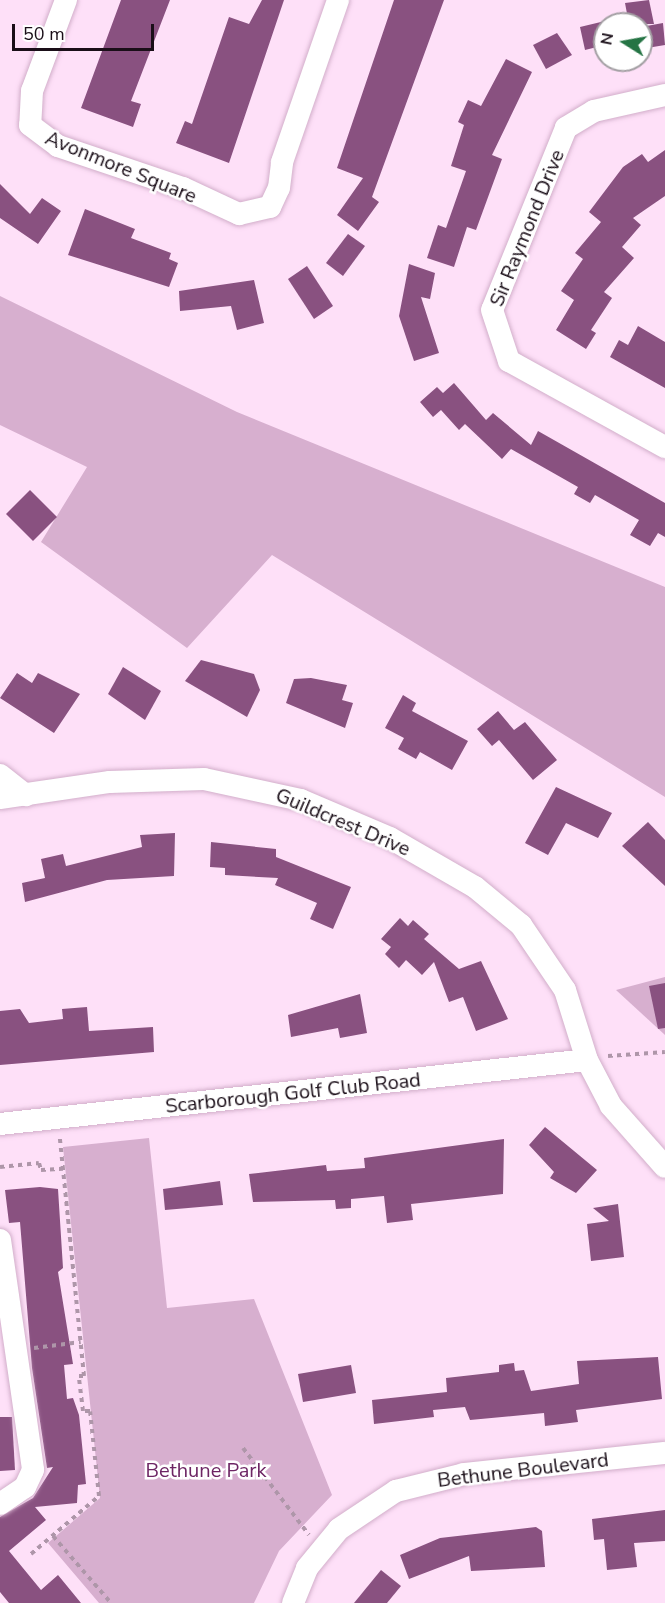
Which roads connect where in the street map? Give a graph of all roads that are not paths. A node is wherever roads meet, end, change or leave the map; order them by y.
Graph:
1 (66, 0) edge
2 (338, 0) edge
3 (665, 95) edge
4 (665, 447) edge
5 (0, 775) edge
6 (26, 795) junction
7 (0, 798) edge
8 (587, 1060) junction
9 (0, 1125) edge
10 (665, 1167) edge
11 (0, 1240) edge
12 (665, 1453) edge
13 (0, 1504) edge
14 (293, 1603) edge

1 - 2 street, Avonmore Square
3 - 4 street, Sir Raymond Drive
5 - 6 street
6 - 7 street, Guildcrest Drive
6 - 8 street, Guildcrest Drive
8 - 9 street, Scarborough Golf Club Road
8 - 10 street, Guildcrest Drive
11 - 13 street
12 - 14 street, Bethune Boulevard

